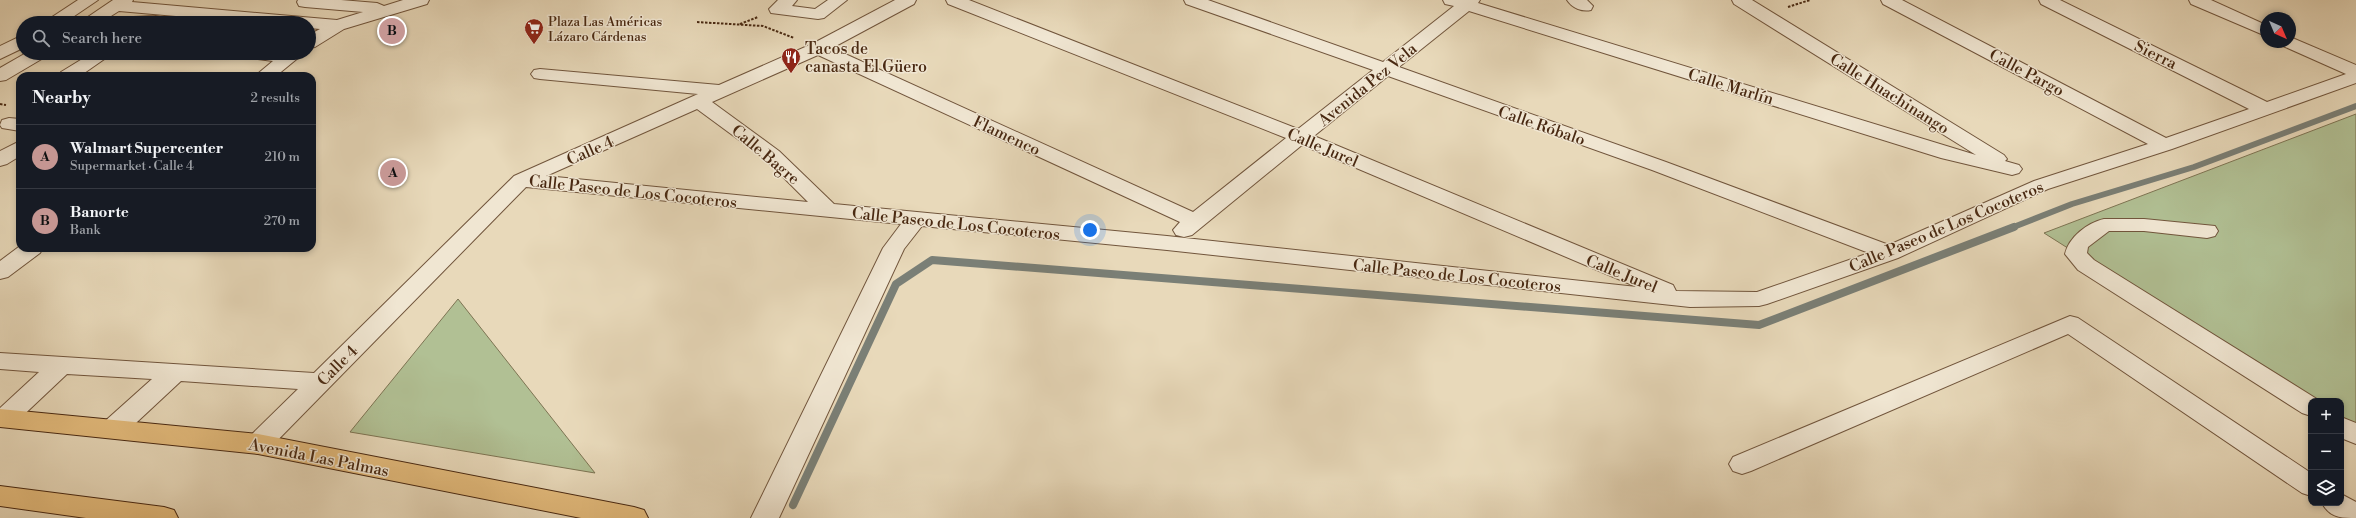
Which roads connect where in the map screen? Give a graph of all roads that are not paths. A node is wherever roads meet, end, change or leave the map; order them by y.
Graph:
1 (90, 0) edge
2 (308, 0) edge
3 (422, 0) edge
4 (789, 0) edge
5 (838, 0) edge
6 (908, 0) edge
7 (954, 0) edge
8 (1192, 0) edge
9 (1740, 0) edge
10 (1889, 0) edge
11 (2047, 0) edge
12 (2197, 0) edge
13 (1463, 2) edge
14 (121, 3) edge
15 (390, 10) junction
16 (64, 16) edge
17 (100, 16) edge
18 (249, 16) edge
19 (316, 23) edge
20 (338, 25) junction
21 (2260, 29) edge
22 (316, 35) edge
23 (16, 44) edge
24 (2296, 45) edge
25 (818, 48) junction
26 (0, 54) edge
27 (27, 60) edge
28 (93, 60) edge
29 (286, 60) edge
30 (1384, 70) junction
31 (73, 72) edge
32 (270, 72) edge
33 (2356, 72) edge
34 (540, 74) dead end
35 (0, 76) edge
36 (2356, 77) edge
37 (725, 91) junction
38 (700, 102) junction
39 (2265, 109) junction
40 (1300, 137) junction
41 (2165, 145) junction
42 (2012, 168) junction
43 (521, 180) junction
44 (2041, 185) junction
45 (828, 210) junction
46 (916, 218) junction
47 (1195, 221) junction
48 (2208, 231) dead end
49 (1168, 243) junction
50 (27, 252) edge
51 (1890, 253) junction
52 (0, 272) edge
53 (1690, 300) junction
54 (0, 361) edge
55 (61, 365) junction
56 (176, 372) junction
57 (319, 382) junction
58 (2308, 405) edge
59 (2, 418) edge
60 (2344, 428) edge
61 (113, 429) junction
62 (2356, 435) edge
63 (258, 444) junction
64 (1742, 464) dead end
65 (2308, 484) edge
66 (0, 496) edge
67 (2341, 506) edge
68 (2356, 516) edge
69 (164, 518) edge
70 (634, 518) edge
71 (765, 518) edge

1 - 16 street
2 - 15 street
3 - 15 street
4 - 5 street
6 - 25 street, Calle 4
7 - 40 street, Calle Jurel
8 - 30 street, Calle Róbalo
9 - 42 street, Calle Huachinango
10 - 41 street, Calle Pargo
11 - 39 street, Sierra
12 - 21 street
13 - 30 street, Avenida Pez Vela
13 - 42 street, Calle Marlín
14 - 17 street
14 - 18 street
15 - 20 street
19 - 20 street
20 - 22 street
23 - 26 street
24 - 33 street
25 - 37 street, Calle 4
25 - 47 street, Flamenco
27 - 35 street
28 - 31 street
29 - 32 street
30 - 40 street, Avenida Pez Vela
30 - 51 street, Calle Róbalo
34 - 37 street
36 - 39 street, Calle Paseo de Los Cocoteros
37 - 38 street, Calle 4
38 - 43 street, Calle 4
38 - 45 street, Calle Bagre
39 - 41 street, Calle Paseo de Los Cocoteros
40 - 47 street, Avenida Pez Vela
40 - 53 street, Calle Jurel
41 - 44 street, Calle Paseo de Los Cocoteros
42 - 44 street, Calle Huachinango
43 - 45 street, Calle Paseo de Los Cocoteros
43 - 57 street, Calle 4
44 - 51 street, Calle Paseo de Los Cocoteros
45 - 46 street, Calle Paseo de Los Cocoteros
46 - 49 street, Calle Paseo de Los Cocoteros
46 - 71 street
47 - 49 street, Avenida Pez Vela
48 - 58 street
49 - 53 street, Calle Paseo de Los Cocoteros
50 - 52 street
51 - 53 street, Calle Paseo de Los Cocoteros
54 - 55 street
55 - 56 street
55 - 59 street
56 - 57 street
56 - 61 street
57 - 63 street, Calle 4
59 - 61 main road, Avenida Las Palmas
60 - 62 street
61 - 63 main road, Avenida Las Palmas
63 - 70 main road, Avenida Las Palmas
64 - 65 street
66 - 69 main road
67 - 68 street

